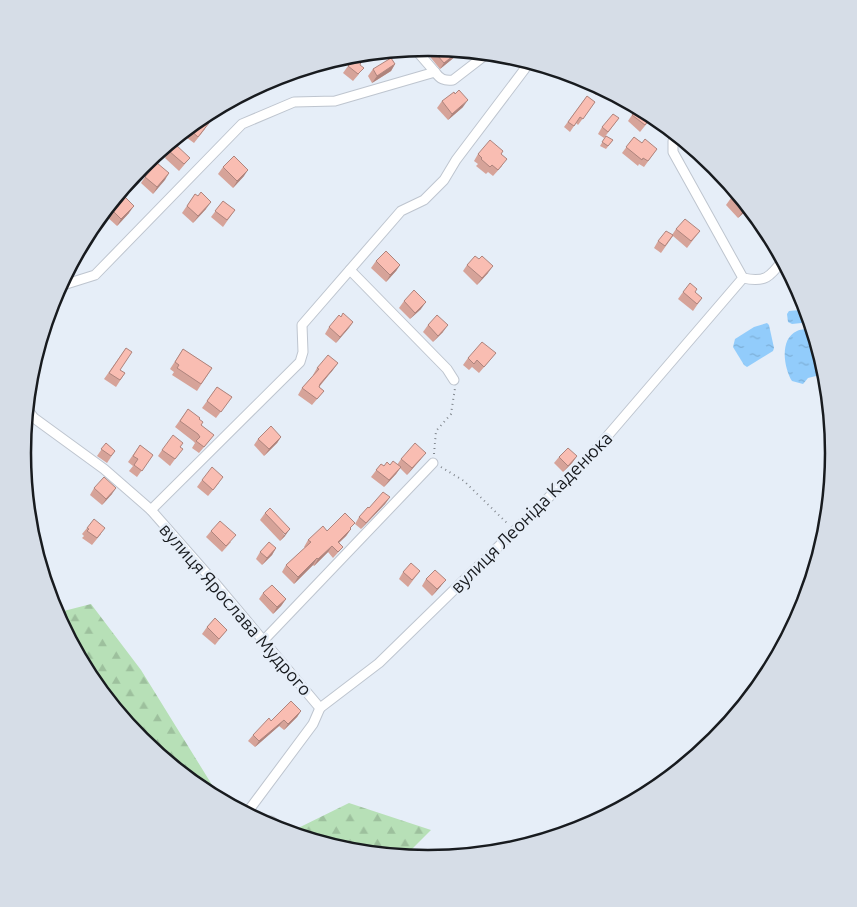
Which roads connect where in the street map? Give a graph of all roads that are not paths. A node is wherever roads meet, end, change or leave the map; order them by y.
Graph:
1 (421, 56) edge
2 (479, 60) edge
3 (525, 69) edge
4 (435, 72) junction
5 (673, 141) edge
6 (778, 266) edge
7 (350, 270) junction
8 (743, 278) junction
9 (70, 283) edge
10 (454, 380) road end
11 (33, 417) edge
12 (433, 463) road end
13 (151, 510) junction
14 (263, 641) junction
15 (320, 708) junction
16 (250, 808) edge

1 - 4 street
2 - 4 street
3 - 7 street
4 - 9 street
5 - 8 street
6 - 8 street
7 - 10 street
7 - 13 street, вулиця Ярослава Мудрого
8 - 15 street, вулиця Леоніда Каденюка
11 - 13 street, вулиця Ярослава Мудрого
12 - 14 street
13 - 14 street, вулиця Ярослава Мудрого
14 - 15 street, вулиця Ярослава Мудрого
15 - 16 street, вулиця Леоніда Каденюка

